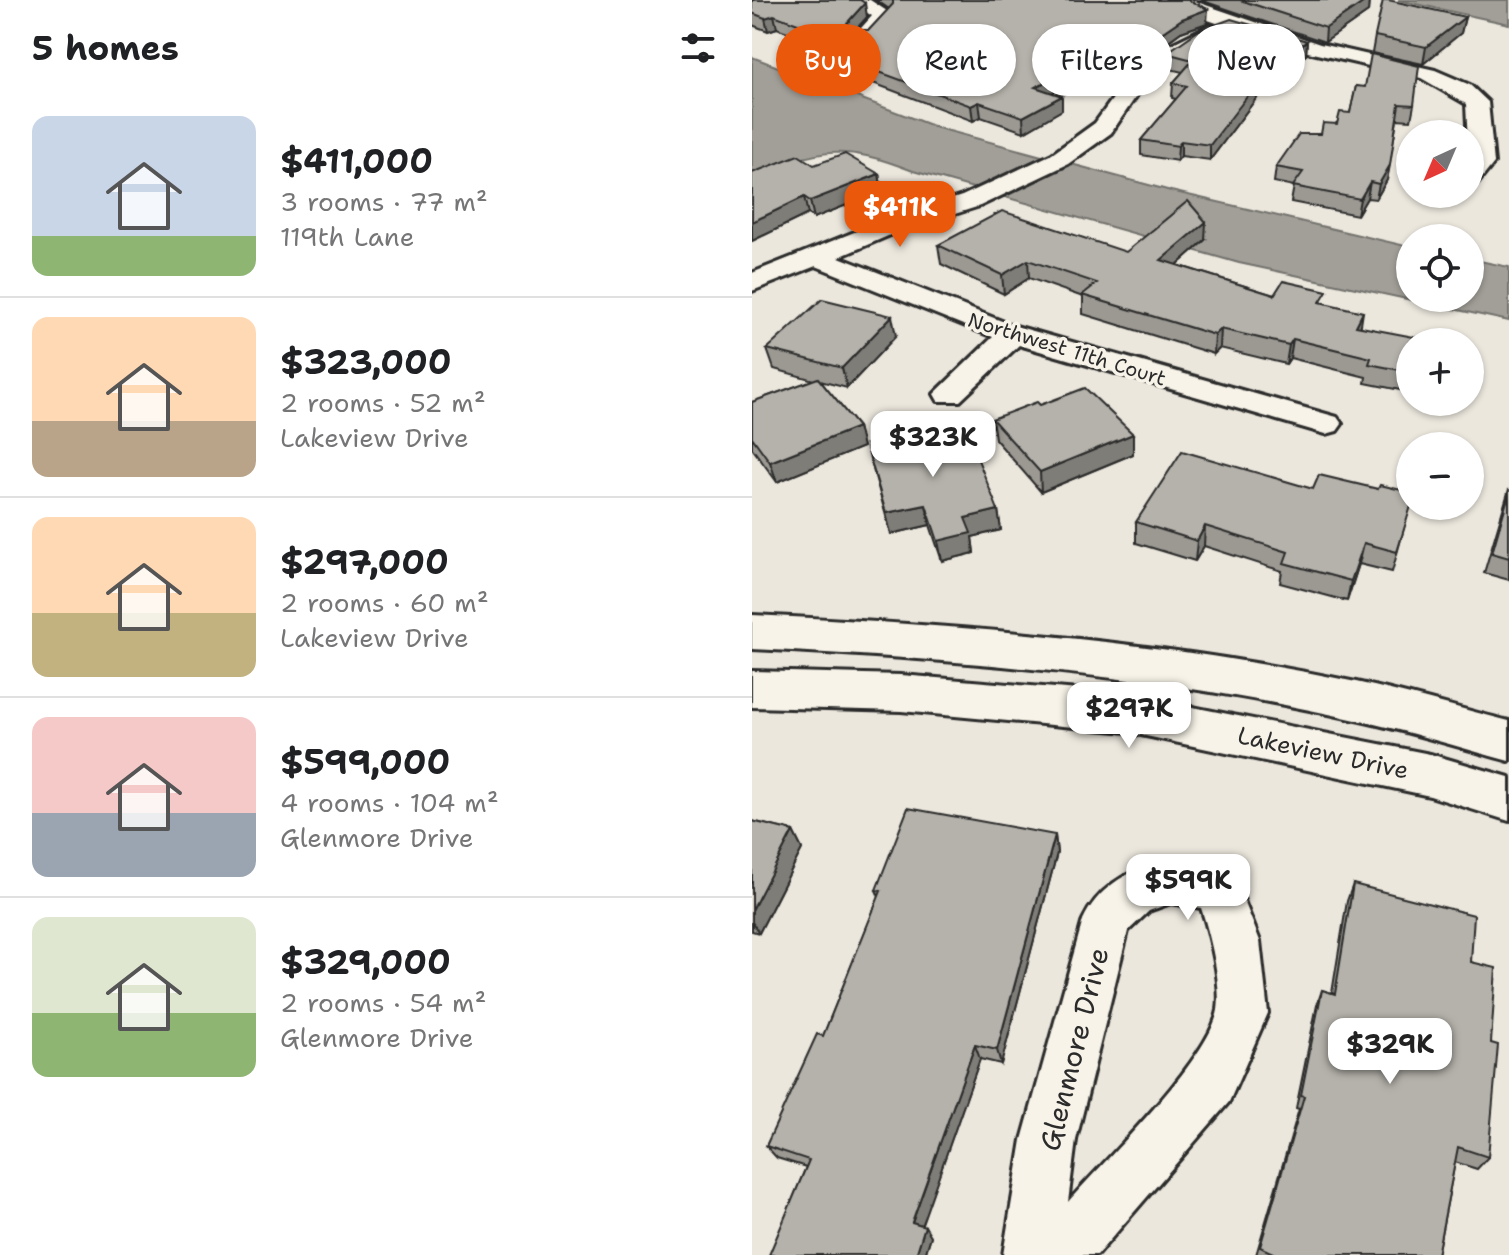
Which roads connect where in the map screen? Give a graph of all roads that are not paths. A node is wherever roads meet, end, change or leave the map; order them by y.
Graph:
1 (857, 0) edge
2 (1176, 0) edge
3 (1231, 23) junction
4 (875, 24) edge
5 (1478, 120) edge
6 (815, 256) junction
7 (752, 283) edge
8 (1014, 334) junction
9 (949, 394) dead end
10 (1326, 424) dead end
11 (752, 632) edge
12 (752, 689) edge
13 (1509, 741) edge
14 (1509, 799) edge
15 (1032, 1255) edge
16 (1059, 1255) edge

1 - 4 street
2 - 3 street
3 - 5 street
3 - 6 street
6 - 7 street
6 - 8 street, Northwest 11th Court
8 - 9 street
8 - 10 street, Northwest 11th Court
11 - 13 street
12 - 14 street, Lakeview Drive
15 - 16 street, Glenmore Drive

